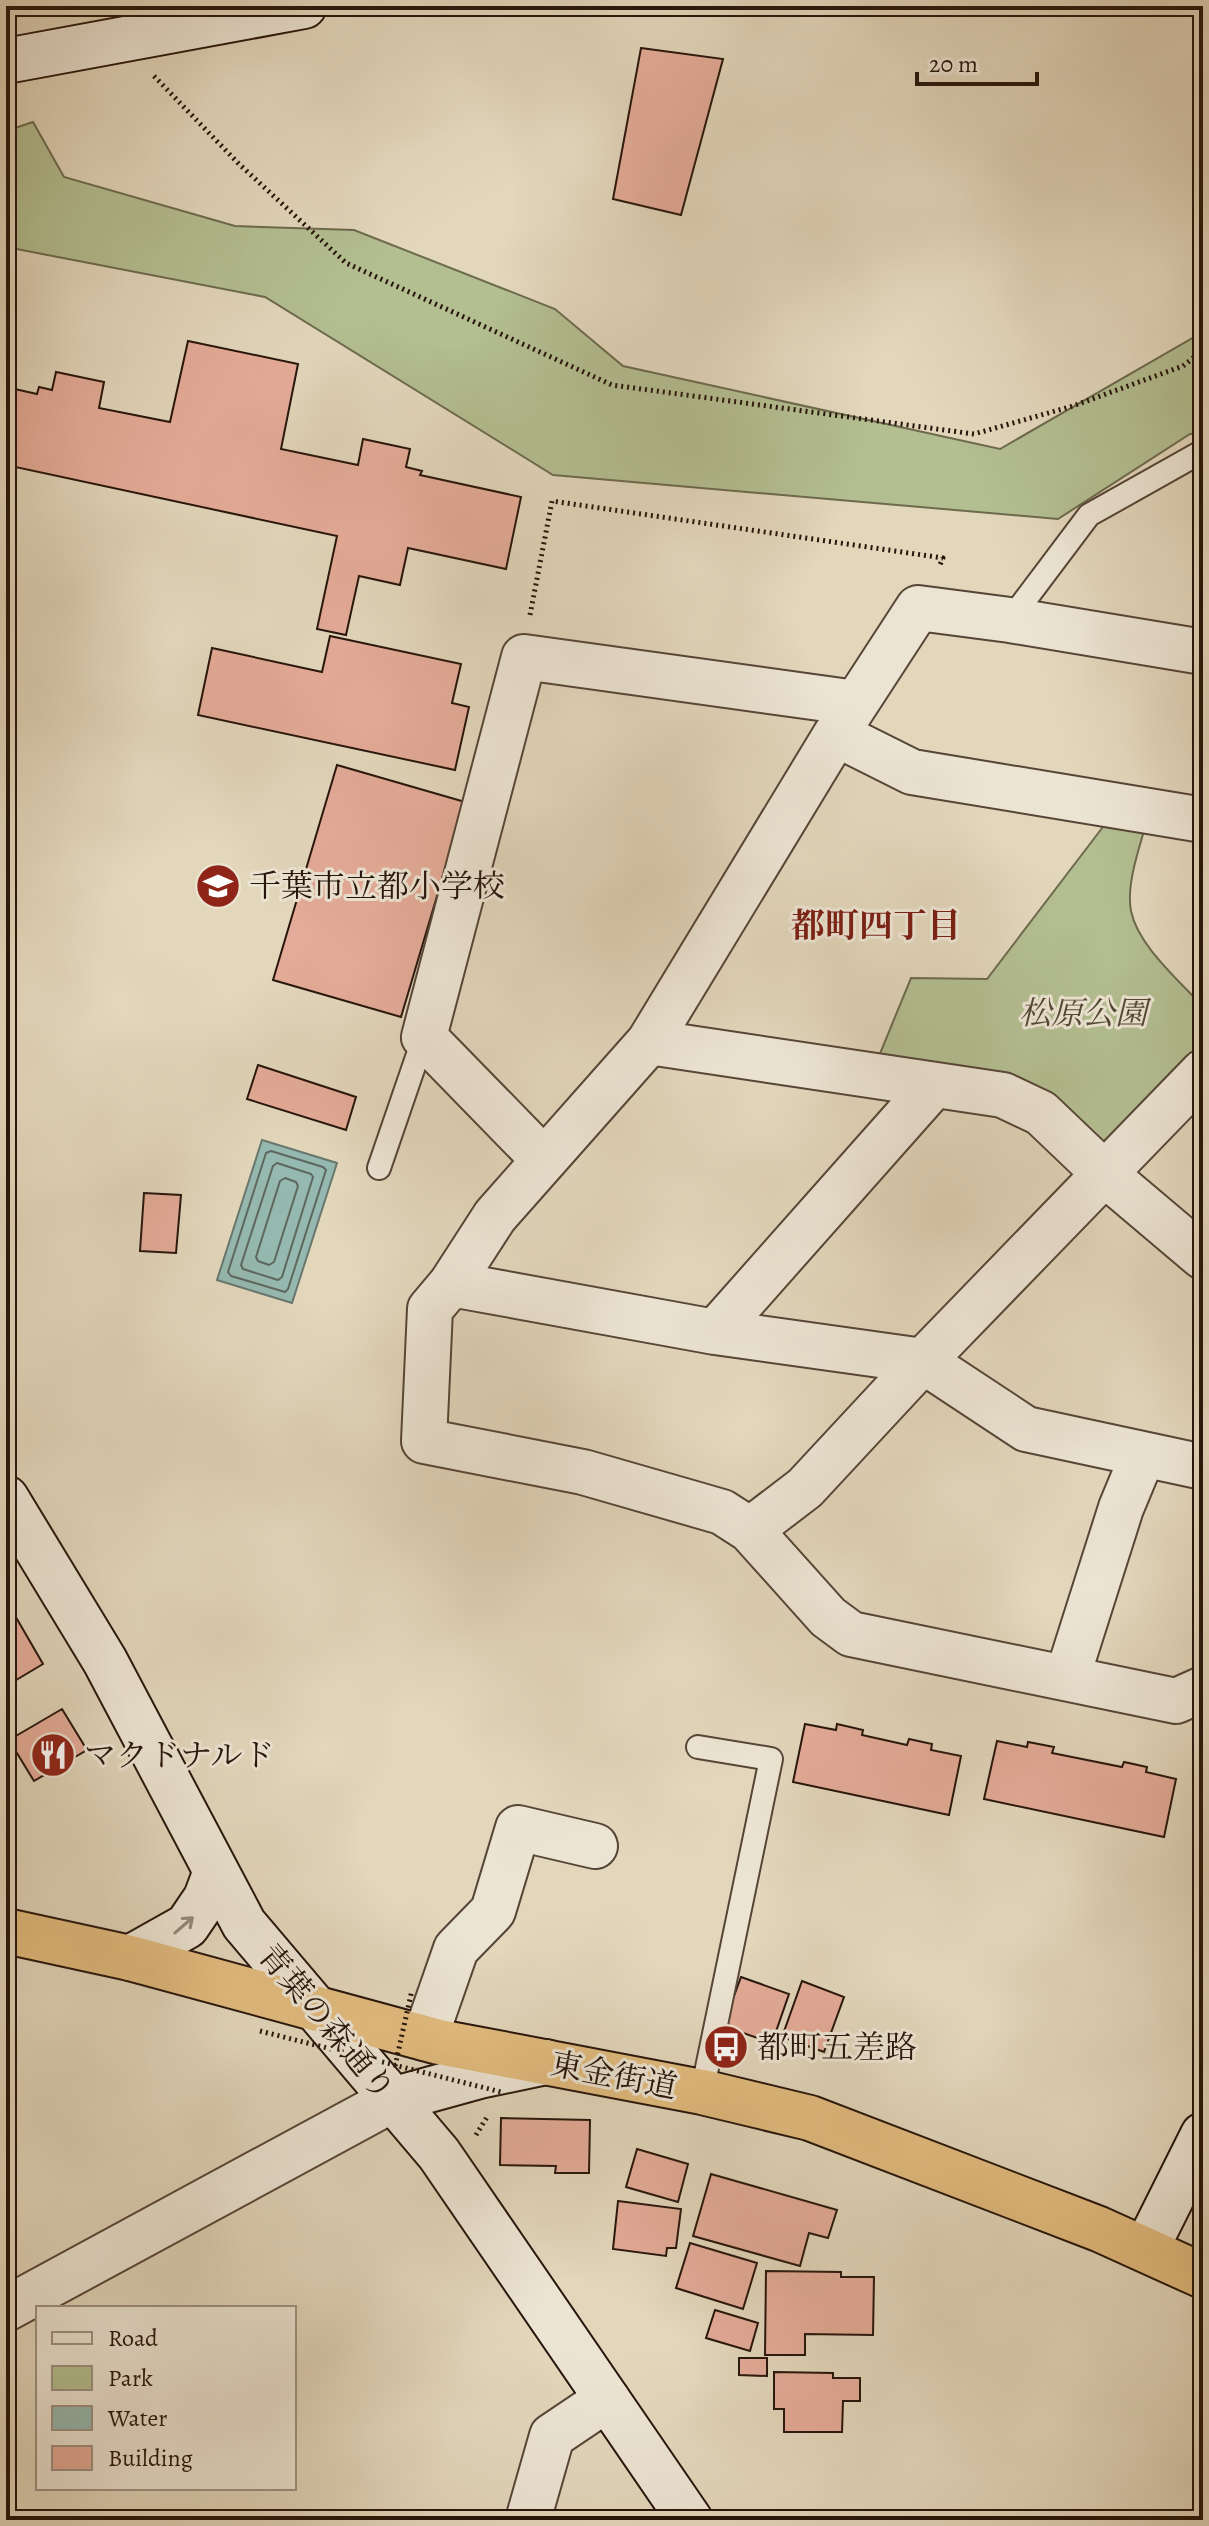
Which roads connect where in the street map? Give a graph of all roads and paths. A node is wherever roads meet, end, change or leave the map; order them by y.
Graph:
1 (304, 6) edge
2 (131, 38) junction
3 (6, 61) edge
4 (1203, 350) edge
5 (1203, 451) edge
6 (918, 608) junction
7 (1010, 620) junction
8 (1203, 652) edge
9 (524, 657) junction
10 (846, 718) junction
11 (1203, 820) edge
12 (424, 1037) junction
13 (649, 1042) junction
14 (934, 1085) junction
15 (1194, 1091) edge
16 (544, 1160) junction
17 (379, 1168) dead end
18 (1106, 1175) junction
19 (1203, 1257) edge
20 (451, 1284) junction
21 (715, 1332) junction
22 (923, 1361) junction
23 (1143, 1455) junction
24 (1203, 1467) edge
25 (6, 1498) edge
26 (750, 1530) junction
27 (1067, 1678) junction
28 (1203, 1689) edge
29 (698, 1747) dead end
30 (595, 1846) dead end
31 (216, 1871) junction
32 (6, 1931) edge
33 (130, 1958) junction
34 (412, 1990) dead end
35 (317, 2010) junction
36 (260, 2031) dead end
37 (546, 2062) junction
38 (404, 2068) junction
39 (490, 2084) junction
40 (702, 2092) junction
41 (1203, 2135) edge
42 (439, 2154) junction
43 (1146, 2249) junction
44 (1203, 2276) edge
45 (6, 2309) edge
46 (607, 2399) junction
47 (528, 2520) edge
48 (690, 2520) edge

1 - 2 street
2 - 3 street
2 - 4 path
5 - 7 lane
6 - 7 street
6 - 9 path
6 - 10 street
7 - 8 street
9 - 10 street
9 - 12 street
10 - 11 street
10 - 13 street
12 - 16 street
12 - 17 lane
13 - 14 street
13 - 16 street
14 - 18 street
14 - 21 street
15 - 18 street
16 - 20 street
18 - 19 street
18 - 22 street
20 - 21 street
20 - 26 street
21 - 22 street
22 - 23 street
22 - 26 street
23 - 24 street
23 - 27 street
25 - 31 street, 青葉の森通り
26 - 27 street
27 - 28 street
29 - 40 lane
30 - 38 street
33 -> 31 street
31 - 35 street, 青葉の森通り
32 - 33 highway, 東金街道
33 - 35 highway, 東金街道
34 - 38 path, bridge
35 - 38 highway, 東金街道
35 - 38 street, 青葉の森通り
36 - 38 path, bridge
37 - 38 highway, 東金街道
37 - 39 street
37 - 40 highway, 東金街道
38 - 39 street
38 - 39 path, bridge
38 - 42 street, 青葉の森通り
38 - 45 street
39 - 42 street
40 - 43 highway, 東金街道
41 - 43 street
42 - 46 street, 青葉の森通り
43 - 44 highway, 東金街道
46 - 47 street
46 - 48 street, 青葉の森通り

